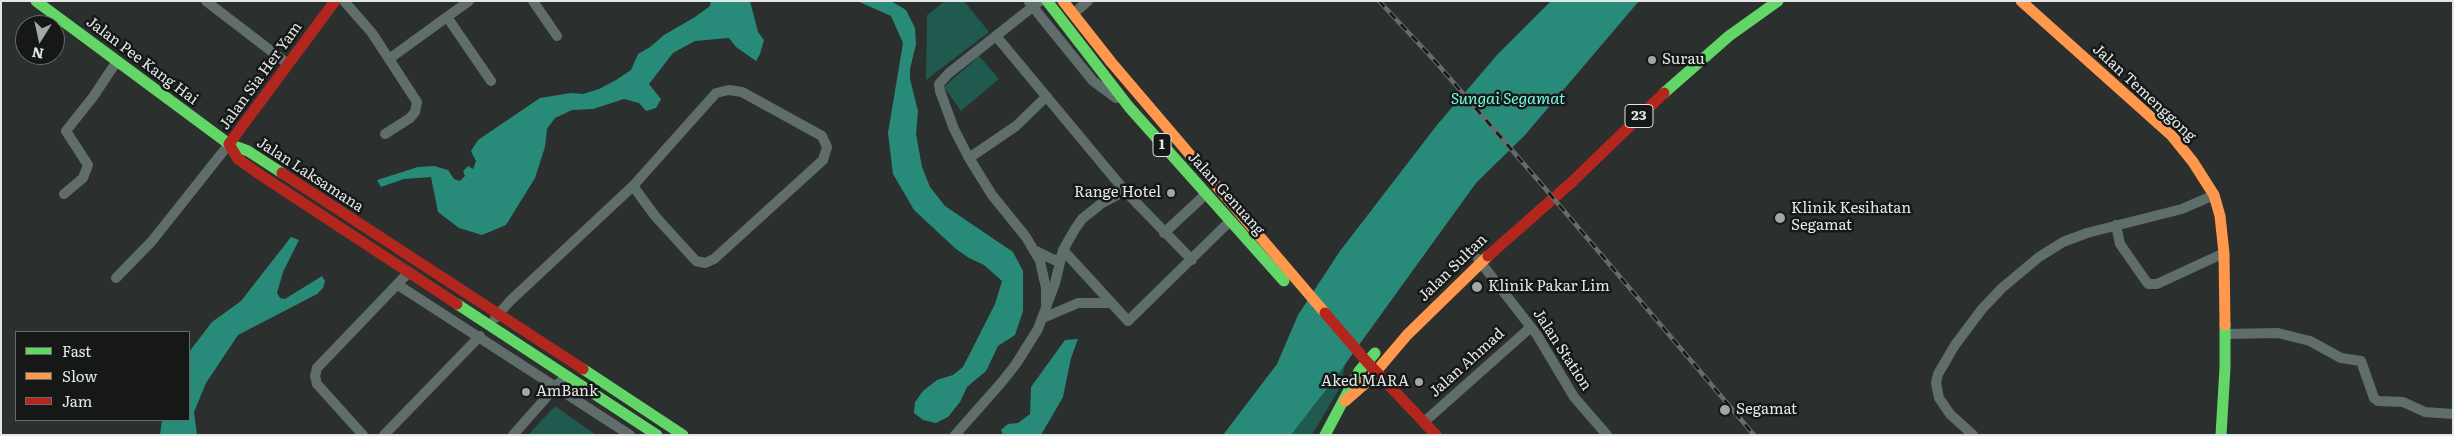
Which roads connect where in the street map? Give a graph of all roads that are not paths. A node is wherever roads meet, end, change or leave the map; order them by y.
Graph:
1 (36, 1) edge
2 (335, 1) edge
3 (344, 1) edge
4 (469, 1) edge
5 (533, 1) edge
6 (1047, 1) edge
7 (1063, 1) edge
8 (1778, 1) edge
9 (2021, 1) edge
10 (209, 2) edge
11 (1085, 2) edge
12 (1034, 3) edge
13 (1073, 14) junction
14 (447, 17) junction
15 (557, 36) dead end
16 (996, 36) junction
17 (389, 59) junction
18 (117, 61) junction
19 (288, 64) junction
20 (491, 82) dead end
21 (1046, 98) junction
22 (1130, 107) junction
23 (1153, 112) junction
24 (1142, 121) junction
25 (385, 134) dead end
26 (1174, 137) junction
27 (229, 144) junction
28 (1170, 154) junction
29 (969, 158) junction
30 (633, 186) junction
31 (1125, 191) junction
32 (64, 194) dead end
33 (1206, 194) junction
34 (2214, 195) junction
35 (1230, 221) junction
36 (2116, 226) junction
37 (1164, 233) junction
38 (1035, 250) junction
39 (2224, 253) junction
40 (1062, 254) junction
41 (1192, 260) junction
42 (1479, 260) junction
43 (409, 272) junction
44 (1287, 276) junction
45 (116, 278) dead end
46 (398, 285) junction
47 (1112, 303) junction
48 (1046, 304) junction
49 (499, 313) junction
50 (1043, 318) junction
51 (490, 325) junction
52 (1531, 327) junction
53 (2225, 334) junction
54 (480, 336) junction
55 (1355, 357) junction
56 (571, 362) junction
57 (1367, 362) junction
58 (1359, 371) junction
59 (1375, 371) junction
60 (565, 375) junction
61 (1368, 381) junction
62 (557, 387) junction
63 (1345, 400) junction
64 (2453, 414) edge
65 (1424, 422) junction
66 (682, 434) edge
67 (364, 435) edge
68 (384, 435) edge
69 (512, 435) edge
70 (630, 435) edge
71 (657, 435) edge
72 (955, 435) edge
73 (1325, 435) edge
74 (1420, 435) edge
75 (1436, 435) edge
76 (1607, 435) edge
77 (1972, 435) edge
78 (2220, 435) edge

1 - 18 main road, Jalan Pee Kang Hai
2 - 19 main road, Jalan Sia Her Yam
3 - 17 street
4 - 14 street
5 - 15 street
6 - 22 main road, Jalan Genuang / 1
7 - 13 main road, Jalan Genuang / 1
8 - 42 main road, Jalan Sultan / 23
9 - 34 main road, Jalan Temenggong
10 - 19 street
11 - 13 street
12 - 16 street
12 - 22 street
13 - 23 main road, Jalan Genuang / 1
14 - 17 street
14 - 20 street
16 - 21 street
16 - 29 street
17 - 25 street
18 - 27 main road, Jalan Pee Kang Hai
18 - 32 street
19 - 27 main road, Jalan Sia Her Yam
21 - 29 street
21 - 31 street
22 - 24 main road, Jalan Genuang / 1
23 - 24 main road
23 - 26 main road, Jalan Genuang / 1
24 - 28 main road, Jalan Genuang / 1
26 - 28 main road
26 - 44 main road, Jalan Genuang / 1
27 - 43 main road, Jalan Laksamana
27 - 45 street
27 - 49 main road, Jalan Laksamana
28 - 33 main road, Jalan Genuang / 1
29 - 38 street
30 - 30 street
30 - 49 street
31 - 37 street
31 - 40 street
33 - 35 main road, Jalan Genuang / 1
33 - 37 street
34 - 36 street
34 - 39 main road, Jalan Temenggong
35 - 41 street
35 - 44 main road, Jalan Genuang / 1
36 - 39 street
36 - 77 street
37 - 41 street
38 - 40 street
38 - 48 street
39 - 53 main road, Jalan Temenggong
40 - 47 street
40 - 48 street
41 - 47 street
42 - 52 street, Jalan Station
42 - 57 main road, Jalan Sultan / 23
42 - 59 main road, Jalan Sultan / 23
43 - 46 street
43 - 51 main road, Jalan Laksamana
44 - 55 main road, Jalan Genuang / 1
46 - 54 street
46 - 67 street
47 - 50 street
48 - 50 street
49 - 51 street
49 - 56 main road, Jalan Laksamana
50 - 72 street
51 - 60 main road, Jalan Laksamana
52 - 65 street, Jalan Ahmad
52 - 76 street, Jalan Station
53 - 64 street
53 - 78 main road, Jalan Temenggong
54 - 62 street
54 - 68 street
55 - 57 main road, Jalan Genuang / 1
55 - 58 main road, Jalan Genuang / 1
56 - 60 street
56 - 66 main road, Jalan Laksamana
57 - 58 main road, Jalan Sultan / 23
57 - 59 main road, Jalan Genuang / 1
58 - 61 main road, Jalan Genuang / 1
58 - 63 main road, Jalan Sultan / 23
59 - 61 main road, Jalan Sultan / 23
59 - 65 main road, 1
60 - 62 street
60 - 71 main road, Jalan Laksamana
61 - 63 main road, Jalan Sultan / 23
61 - 74 main road, 1
62 - 69 street
62 - 70 street
63 - 73 main road, Jalan Sultan / 23
65 - 75 main road, 1

